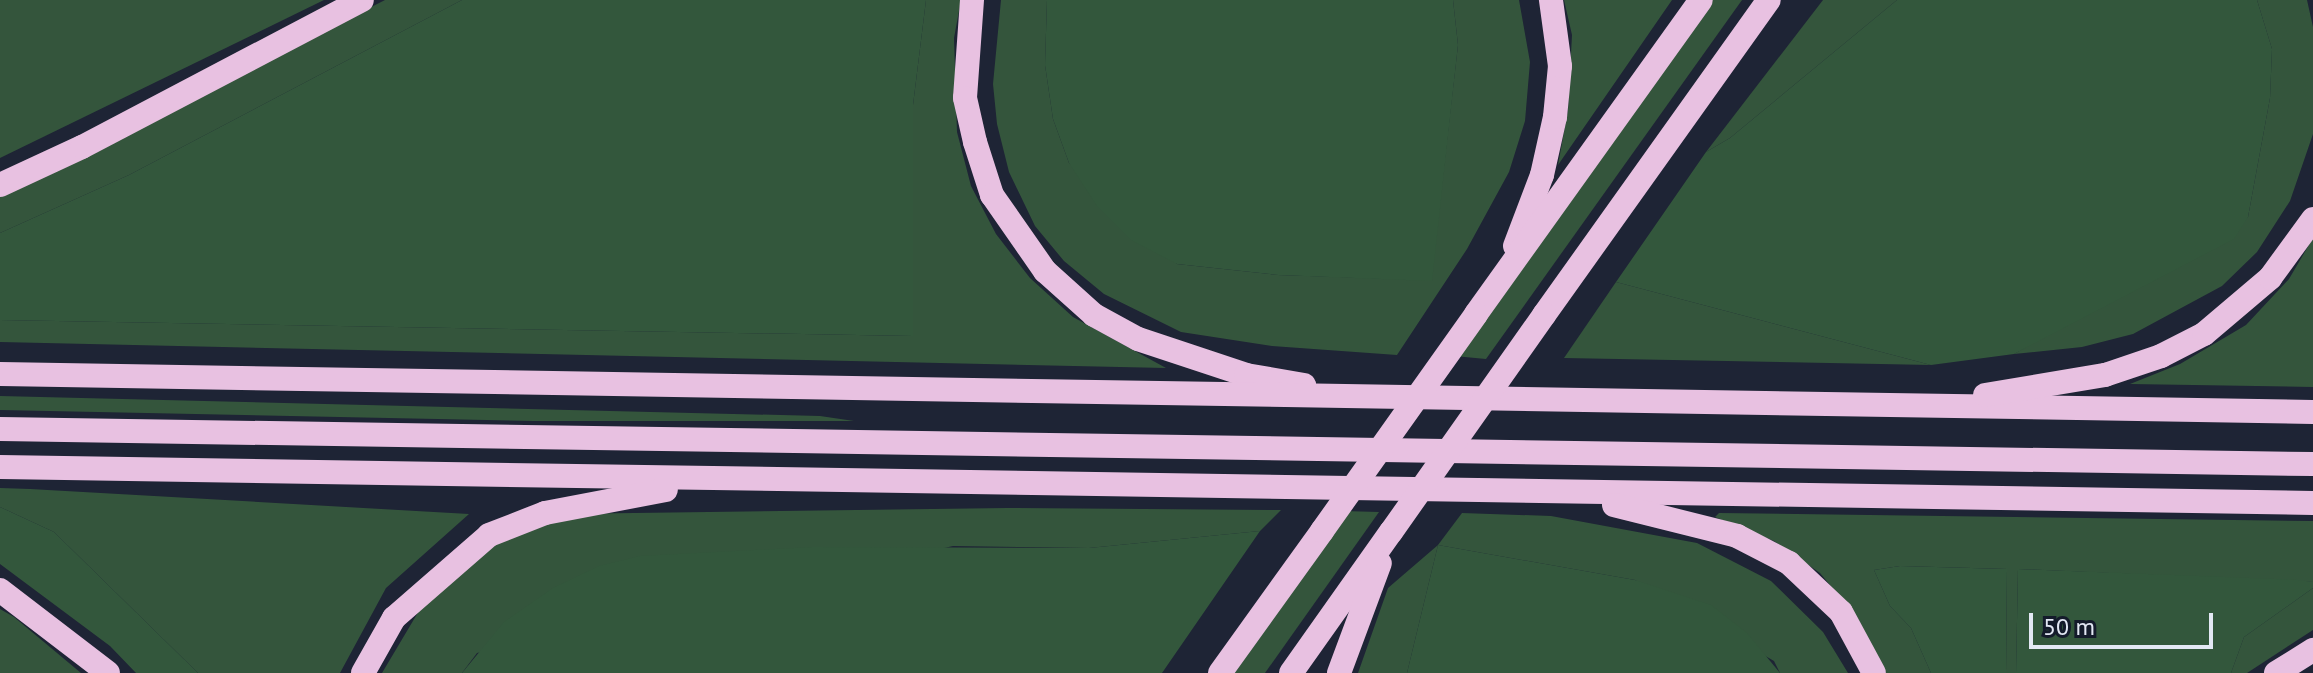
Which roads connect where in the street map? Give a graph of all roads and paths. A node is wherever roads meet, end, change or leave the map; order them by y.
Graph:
1 (362, 0) edge
2 (972, 0) edge
3 (1551, 0) edge
4 (1701, 0) edge
5 (1769, 0) edge
6 (0, 185) edge
7 (2313, 219) edge
8 (1503, 278) junction
9 (0, 374) edge
10 (1378, 399) junction
11 (1928, 405) junction
12 (2313, 412) edge
13 (0, 429) edge
14 (2313, 464) edge
15 (0, 467) edge
16 (752, 479) junction
17 (1561, 493) junction
18 (2313, 503) edge
19 (1391, 532) junction
20 (0, 590) edge
21 (2313, 650) edge
22 (108, 673) edge
23 (363, 673) edge
24 (1220, 673) edge
25 (1291, 673) edge
26 (1339, 673) edge
27 (1874, 673) edge
28 (2276, 673) edge

1 - 6 highway
2 - 10 highway
3 - 8 highway
4 - 8 highway
5 - 19 highway, bridge
7 - 11 highway
8 - 24 highway, bridge
9 - 10 highway
10 - 11 highway
11 - 12 highway
13 - 14 highway
15 - 16 highway
16 - 17 highway
16 - 23 highway
17 - 18 highway
17 - 27 highway
19 - 25 highway
19 - 26 highway
20 - 22 highway
21 - 28 highway

